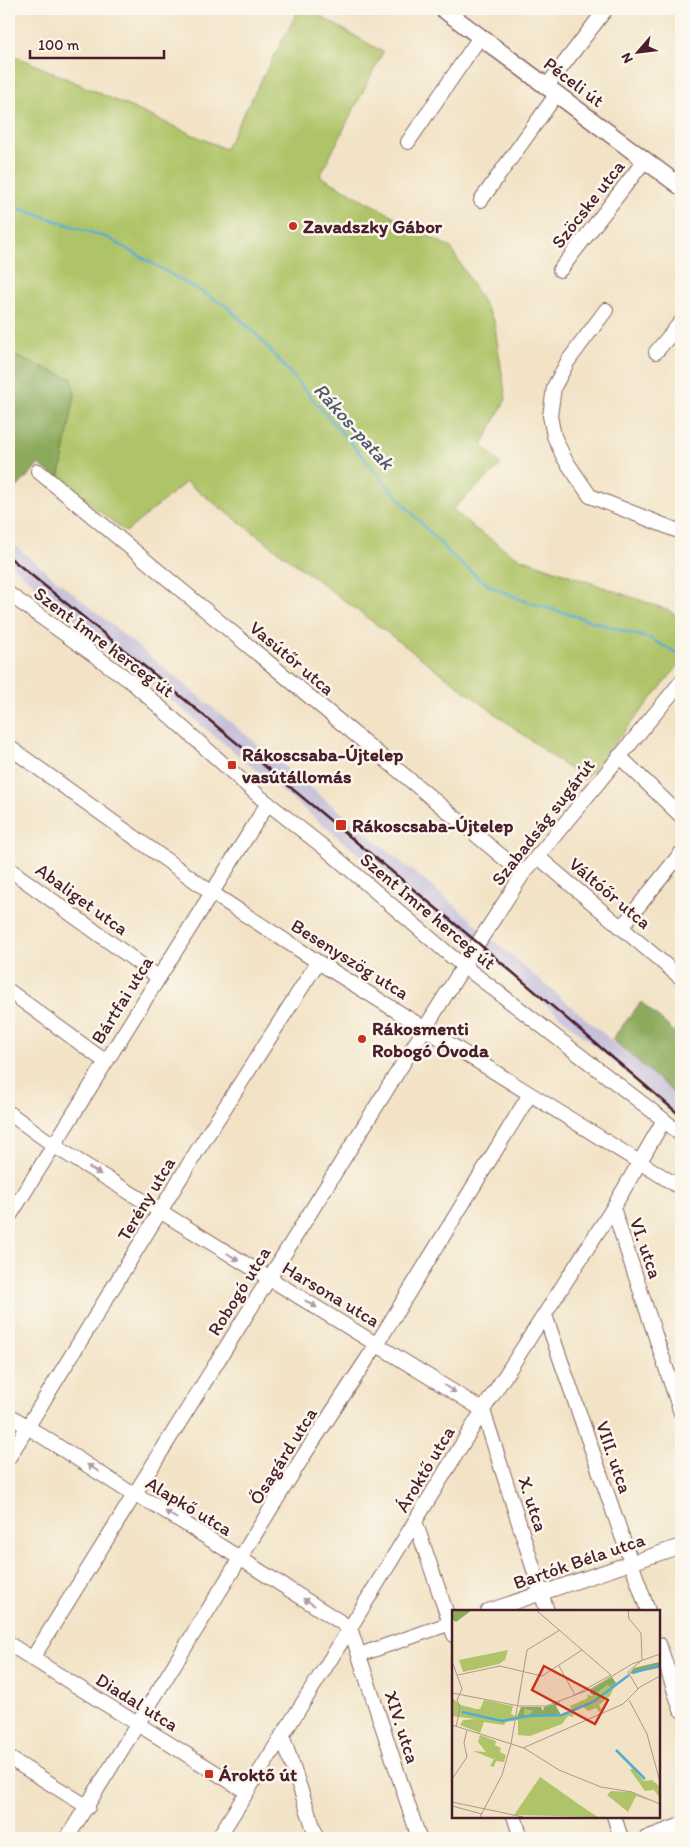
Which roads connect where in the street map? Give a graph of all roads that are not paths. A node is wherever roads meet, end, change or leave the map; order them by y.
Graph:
1 (443, 9) edge
2 (606, 9) edge
3 (480, 37) junction
4 (551, 91) junction
5 (408, 142) dead end
6 (645, 160) junction
7 (681, 187) edge
8 (481, 200) dead end
9 (560, 270) dead end
10 (606, 310) dead end
11 (681, 322) edge
12 (656, 352) dead end
13 (38, 471) dead end
14 (681, 532) edge
15 (9, 594) edge
16 (681, 683) edge
17 (9, 747) edge
18 (620, 756) junction
19 (268, 804) junction
20 (681, 816) edge
21 (681, 853) edge
22 (537, 856) junction
23 (9, 869) edge
24 (523, 874) junction
25 (212, 893) junction
26 (621, 928) junction
27 (478, 943) joint
28 (318, 962) junction
29 (464, 967) junction
30 (158, 977) junction
31 (681, 978) edge
32 (9, 991) edge
33 (425, 1028) junction
34 (106, 1062) junction
35 (530, 1094) junction
36 (9, 1113) edge
37 (664, 1120) junction
38 (681, 1136) edge
39 (54, 1145) junction
40 (639, 1163) junction
41 (681, 1188) edge
42 (613, 1208) junction
43 (160, 1211) junction
44 (9, 1218) edge
45 (269, 1279) junction
46 (545, 1315) junction
47 (377, 1344) junction
48 (483, 1410) junction
49 (681, 1412) edge
50 (9, 1415) edge
51 (28, 1427) junction
52 (9, 1457) edge
53 (134, 1495) junction
54 (415, 1521) junction
55 (681, 1546) edge
56 (241, 1560) junction
57 (631, 1563) junction
58 (542, 1593) junction
59 (491, 1610) edge
60 (548, 1610) edge
61 (648, 1610) edge
62 (452, 1627) edge
63 (350, 1628) junction
64 (9, 1644) edge
65 (660, 1647) edge
66 (359, 1655) junction
67 (32, 1659) junction
68 (681, 1710) edge
69 (138, 1725) junction
70 (282, 1736) junction
71 (9, 1758) edge
72 (247, 1792) junction
73 (88, 1807) junction
74 (514, 1817) edge
75 (614, 1817) edge
76 (681, 1825) edge
77 (67, 1838) edge
78 (218, 1838) edge
79 (317, 1838) edge
80 (419, 1838) edge
81 (521, 1838) edge
82 (621, 1838) edge
83 (646, 1838) edge

1 - 3 main road, Péceli út
2 - 4 street
3 - 4 main road, Péceli út
3 - 5 street
4 - 6 main road, Péceli út
4 - 8 street
6 - 7 main road, Péceli út
6 - 9 street, Szöcske utca
10 - 14 street
11 - 12 street
13 - 24 street, Vasútőr utca
15 - 19 street, Szent Imre herceg út
16 - 18 street, Szabadság sugárút
17 - 25 street, Besenyszög utca
18 - 20 street
18 - 22 street, Szabadság sugárút
19 - 25 street, Bártfai utca
19 - 29 street, Szent Imre herceg út
21 - 26 street
22 - 24 street, Szabadság sugárút
22 - 26 street, Váltóőr utca
23 - 30 street, Abaliget utca
24 - 27 street, Szabadság sugárút
25 - 28 street, Besenyszög utca
25 - 30 street, Bártfai utca
26 - 31 street, Váltóőr utca
27 - 29 street, Robogó utca
28 - 33 street, Besenyszög utca
28 - 43 street, Terény utca
29 - 33 street, Robogó utca
29 - 37 street, Szent Imre herceg út
30 - 34 street, Bártfai utca
32 - 34 street
33 - 35 street, Besenyszög utca
33 - 45 street, Robogó utca
34 - 39 street, Bártfai utca
35 - 40 street, Besenyszög utca
35 - 47 street, Ősagárd utca
36 - 39 street, Harsona utca
37 - 38 street, Szent Imre herceg út
37 - 40 street, Ároktő utca
39 -> 43 street, Harsona utca
39 - 44 street, Bártfai utca
40 - 41 street, Besenyszög utca
40 - 42 street, Ároktő utca
42 - 46 street, Ároktő utca
42 - 49 street, VI. utca
43 -> 45 street, Harsona utca
43 - 51 street, Terény utca
45 -> 47 street, Harsona utca
45 - 53 street, Robogó utca
46 - 48 street, Ároktő utca
46 - 57 street, VIII. utca
47 -> 48 street, Harsona utca
47 - 56 street, Ősagárd utca
48 - 54 street, Ároktő utca
48 - 58 street, X. utca
50 - 51 street, Alapkő utca
51 - 52 street, Terény utca
53 -> 51 street, Alapkő utca
56 -> 53 street, Alapkő utca
53 - 67 street, Robogó utca
54 - 62 street
54 - 63 street, Ároktő utca
55 - 57 street, Bartók Béla utca
63 -> 56 street, Alapkő utca
56 - 69 street, Ősagárd utca
57 - 58 street, Bartók Béla utca
57 - 61 street, VIII. utca
58 - 59 street, Bartók Béla utca
58 - 60 street, X. utca
62 - 66 street
63 - 66 street, XIV. utca
63 - 70 street, Ároktő utca
64 - 67 street, Diadal utca
65 - 68 street
66 - 80 street, XIV. utca
67 - 69 street, Diadal utca
69 - 72 street, Diadal utca
69 - 73 street, Ősagárd utca
70 - 72 street, Ároktő utca
70 - 79 street
71 - 73 street
72 - 78 street, Ároktő utca
73 - 77 street, Ősagárd utca
74 - 81 street
75 - 82 street
76 - 83 street

